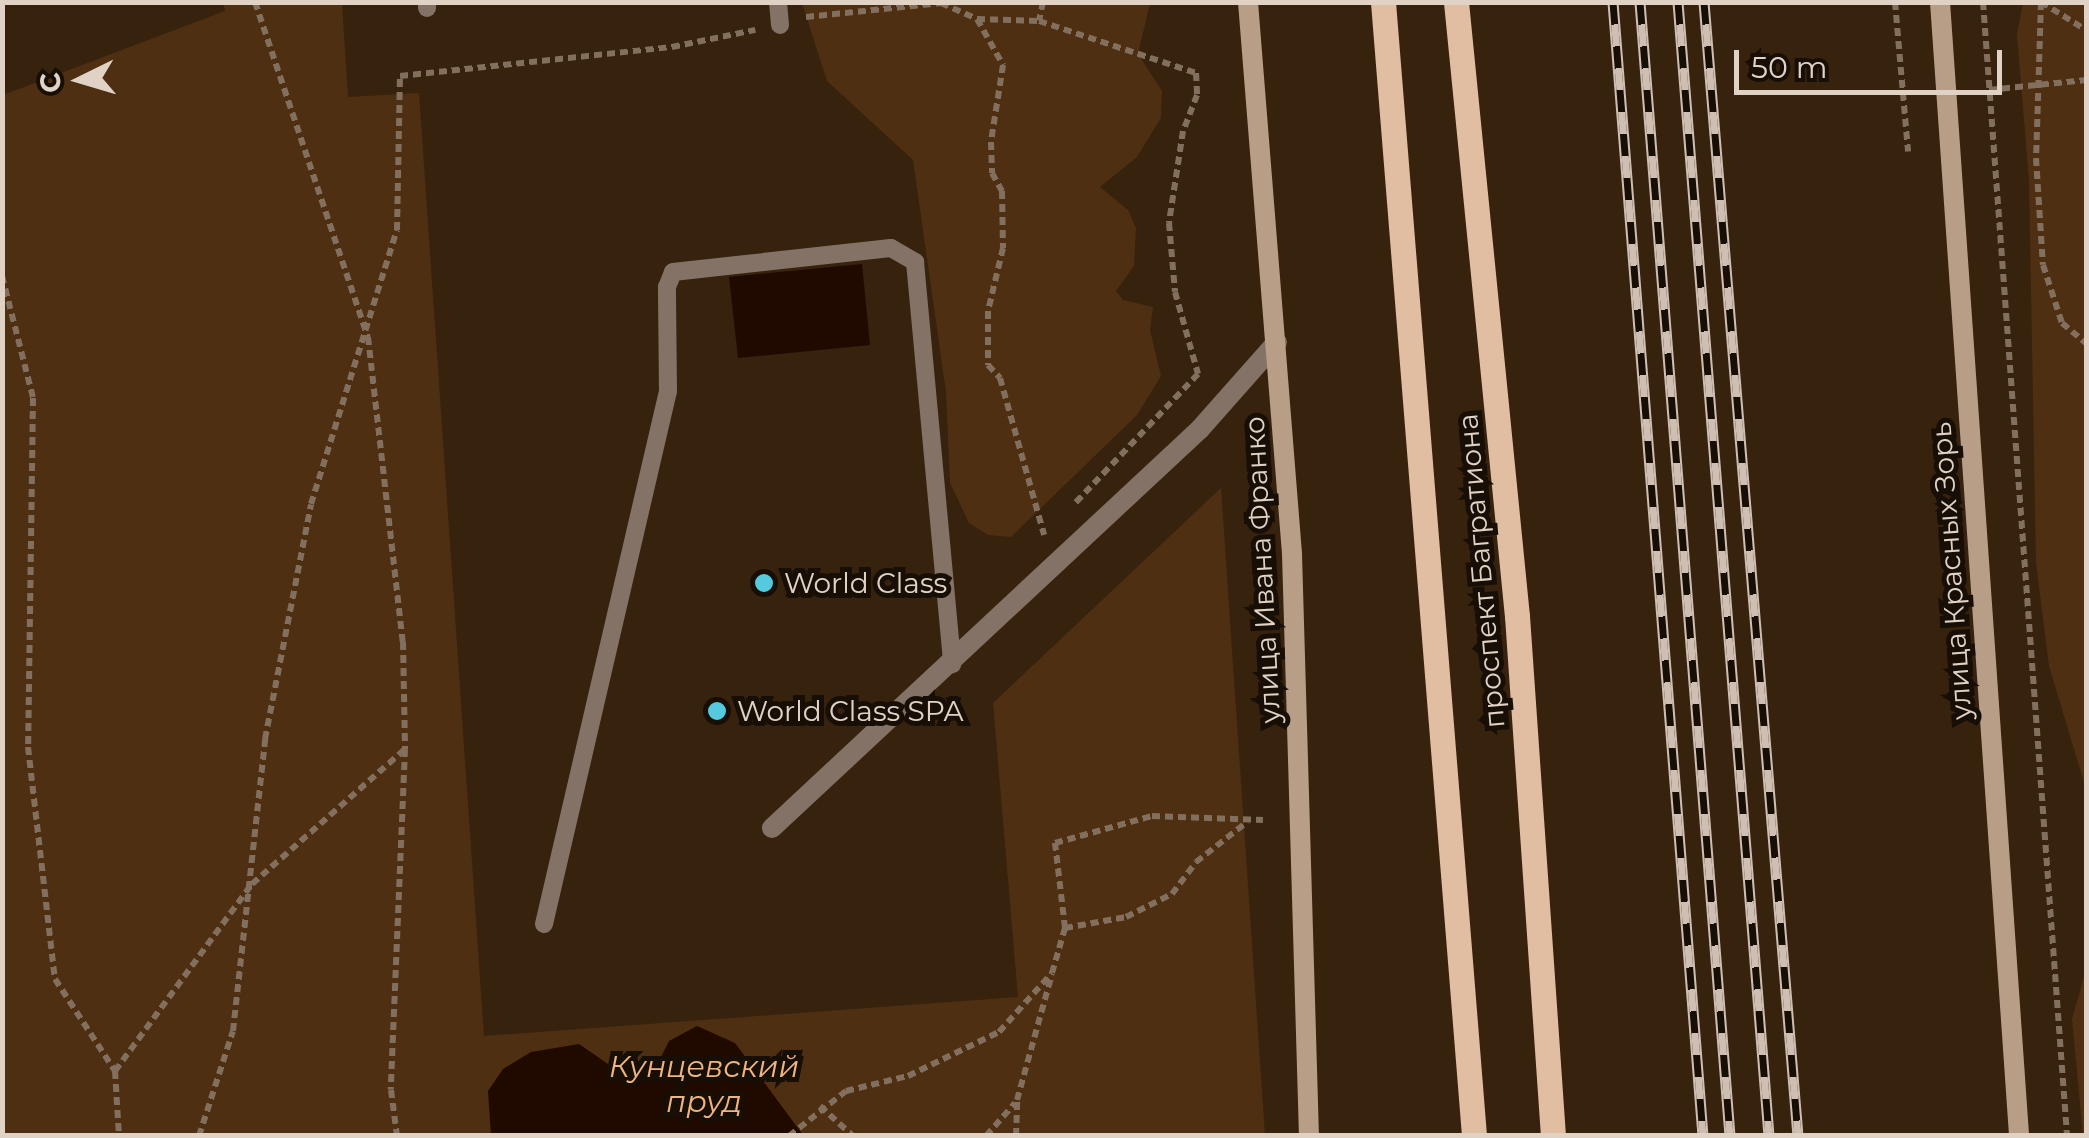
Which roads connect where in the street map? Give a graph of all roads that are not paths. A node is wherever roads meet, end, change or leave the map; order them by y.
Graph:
1 (778, 2) edge
2 (1248, 2) edge
3 (1383, 2) edge
4 (1456, 2) edge
5 (1940, 2) edge
6 (780, 24) road end
7 (1277, 342) junction
8 (952, 664) junction
9 (772, 828) dead end
10 (544, 924) dead end
11 (1310, 1136) edge
12 (1474, 1136) edge
13 (1553, 1136) edge
14 (2019, 1136) edge

1 - 6 lane
2 - 7 street, улица Ивана Франко
3 - 12 main road, проспект Багратиона
4 - 13 main road, проспект Багратиона
5 - 14 street, улица Красных Зорь
7 - 8 street
7 - 11 street, улица Ивана Франко
8 - 9 street
8 - 10 lane

